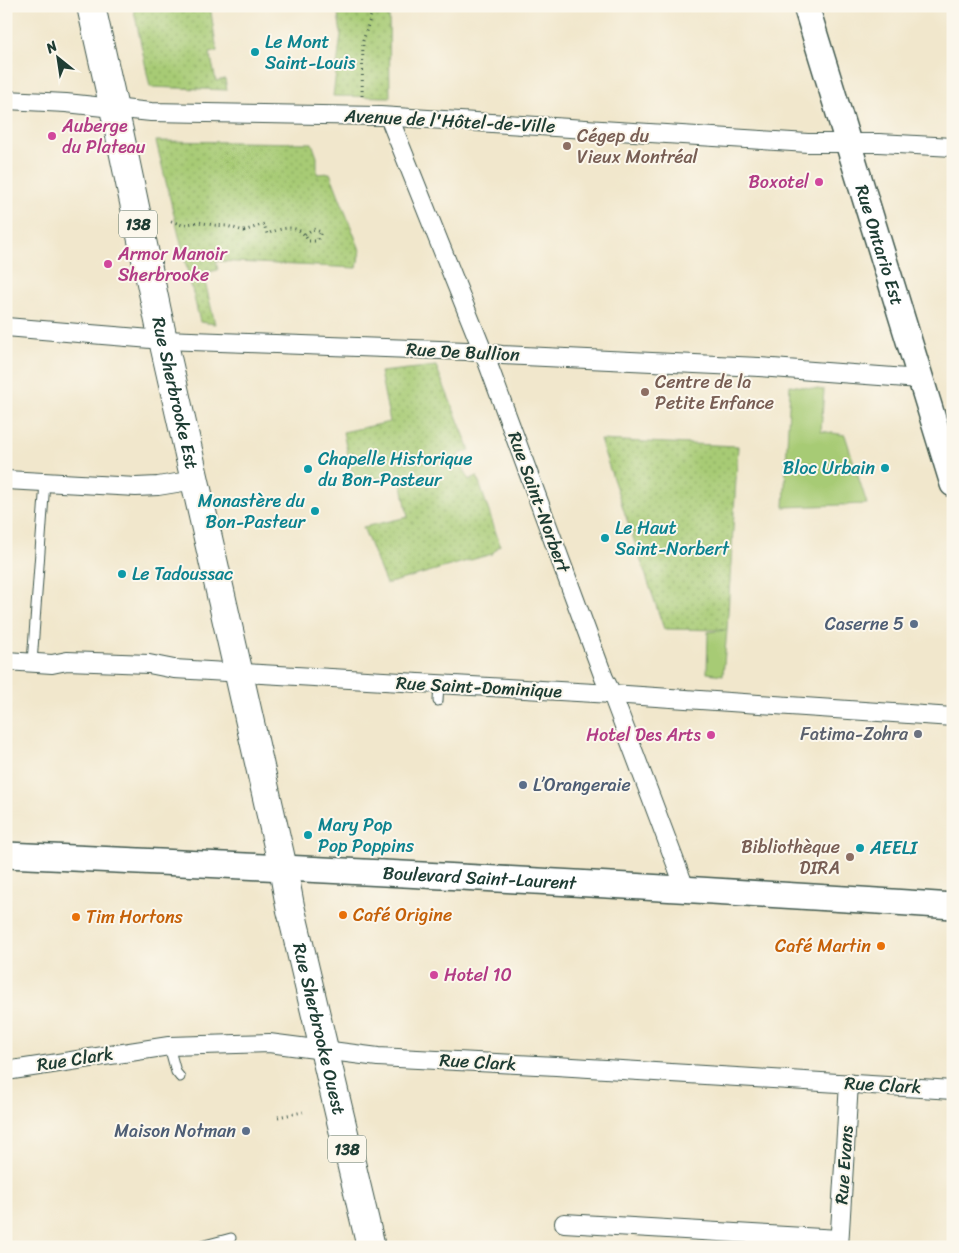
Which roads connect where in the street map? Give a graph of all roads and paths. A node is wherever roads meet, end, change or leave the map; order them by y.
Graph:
1 (91, 6) edge
2 (374, 6) edge
3 (806, 6) edge
4 (6, 100) edge
5 (362, 102) dead end
6 (113, 108) junction
7 (389, 117) junction
8 (848, 143) junction
9 (953, 147) edge
10 (171, 221) dead end
11 (305, 234) junction
12 (6, 327) edge
13 (163, 340) junction
14 (483, 352) junction
15 (920, 379) junction
16 (6, 480) edge
17 (195, 480) junction
18 (45, 482) junction
19 (953, 484) edge
20 (6, 661) edge
21 (32, 663) junction
22 (238, 672) junction
23 (612, 694) junction
24 (953, 717) edge
25 (6, 855) edge
26 (283, 868) junction
27 (685, 888) junction
28 (953, 906) edge
29 (169, 1046) junction
30 (324, 1050) junction
31 (6, 1071) edge
32 (180, 1077) dead end
33 (849, 1084) junction
34 (953, 1090) edge
35 (303, 1112) dead end
36 (278, 1117) dead end
37 (564, 1223) dead end
38 (231, 1238) dead end
39 (839, 1243) edge
40 (197, 1247) edge
41 (371, 1247) edge

1 - 6 main road, Rue Sherbrooke Est / 138
2 - 5 path
3 - 8 main road, Rue Ontario Est
4 - 6 street, Avenue de l'Hôtel-de-Ville
6 - 7 street, Avenue de l'Hôtel-de-Ville
6 - 13 main road, Rue Sherbrooke Est / 138
7 - 8 street, Avenue de l'Hôtel-de-Ville
7 - 14 street, Rue Saint-Norbert
8 - 9 street, Avenue de l'Hôtel-de-Ville
8 - 15 main road, Rue Ontario Est
10 - 11 path
11 - 11 path
12 - 13 street, Rue De Bullion
13 - 14 street, Rue De Bullion
13 - 17 main road, Rue Sherbrooke Est / 138
14 - 15 street, Rue De Bullion
14 - 23 street, Rue Saint-Norbert
15 - 19 main road, Rue Ontario Est
16 - 18 street
17 - 18 street
17 - 22 main road, Rue Sherbrooke Est / 138
18 - 21 lane
20 - 21 street, Rue Saint-Dominique
21 - 22 street, Rue Saint-Dominique
22 - 23 street, Rue Saint-Dominique
22 - 26 main road, Rue Sherbrooke Est / 138
23 - 24 street, Rue Saint-Dominique
23 - 27 street, Rue Saint-Norbert
25 - 26 main road, Boulevard Saint-Laurent
26 - 27 main road, Boulevard Saint-Laurent
26 - 30 main road, Rue Sherbrooke Ouest / 138
27 - 28 main road, Boulevard Saint-Laurent
29 - 30 street, Rue Clark
29 - 31 street, Rue Clark
29 - 32 lane
30 - 33 street, Rue Clark
30 - 41 main road, Rue Sherbrooke Ouest / 138
33 - 34 street, Rue Clark
33 - 39 street, Rue Evans
35 - 36 path
37 - 39 street
38 - 40 lane

